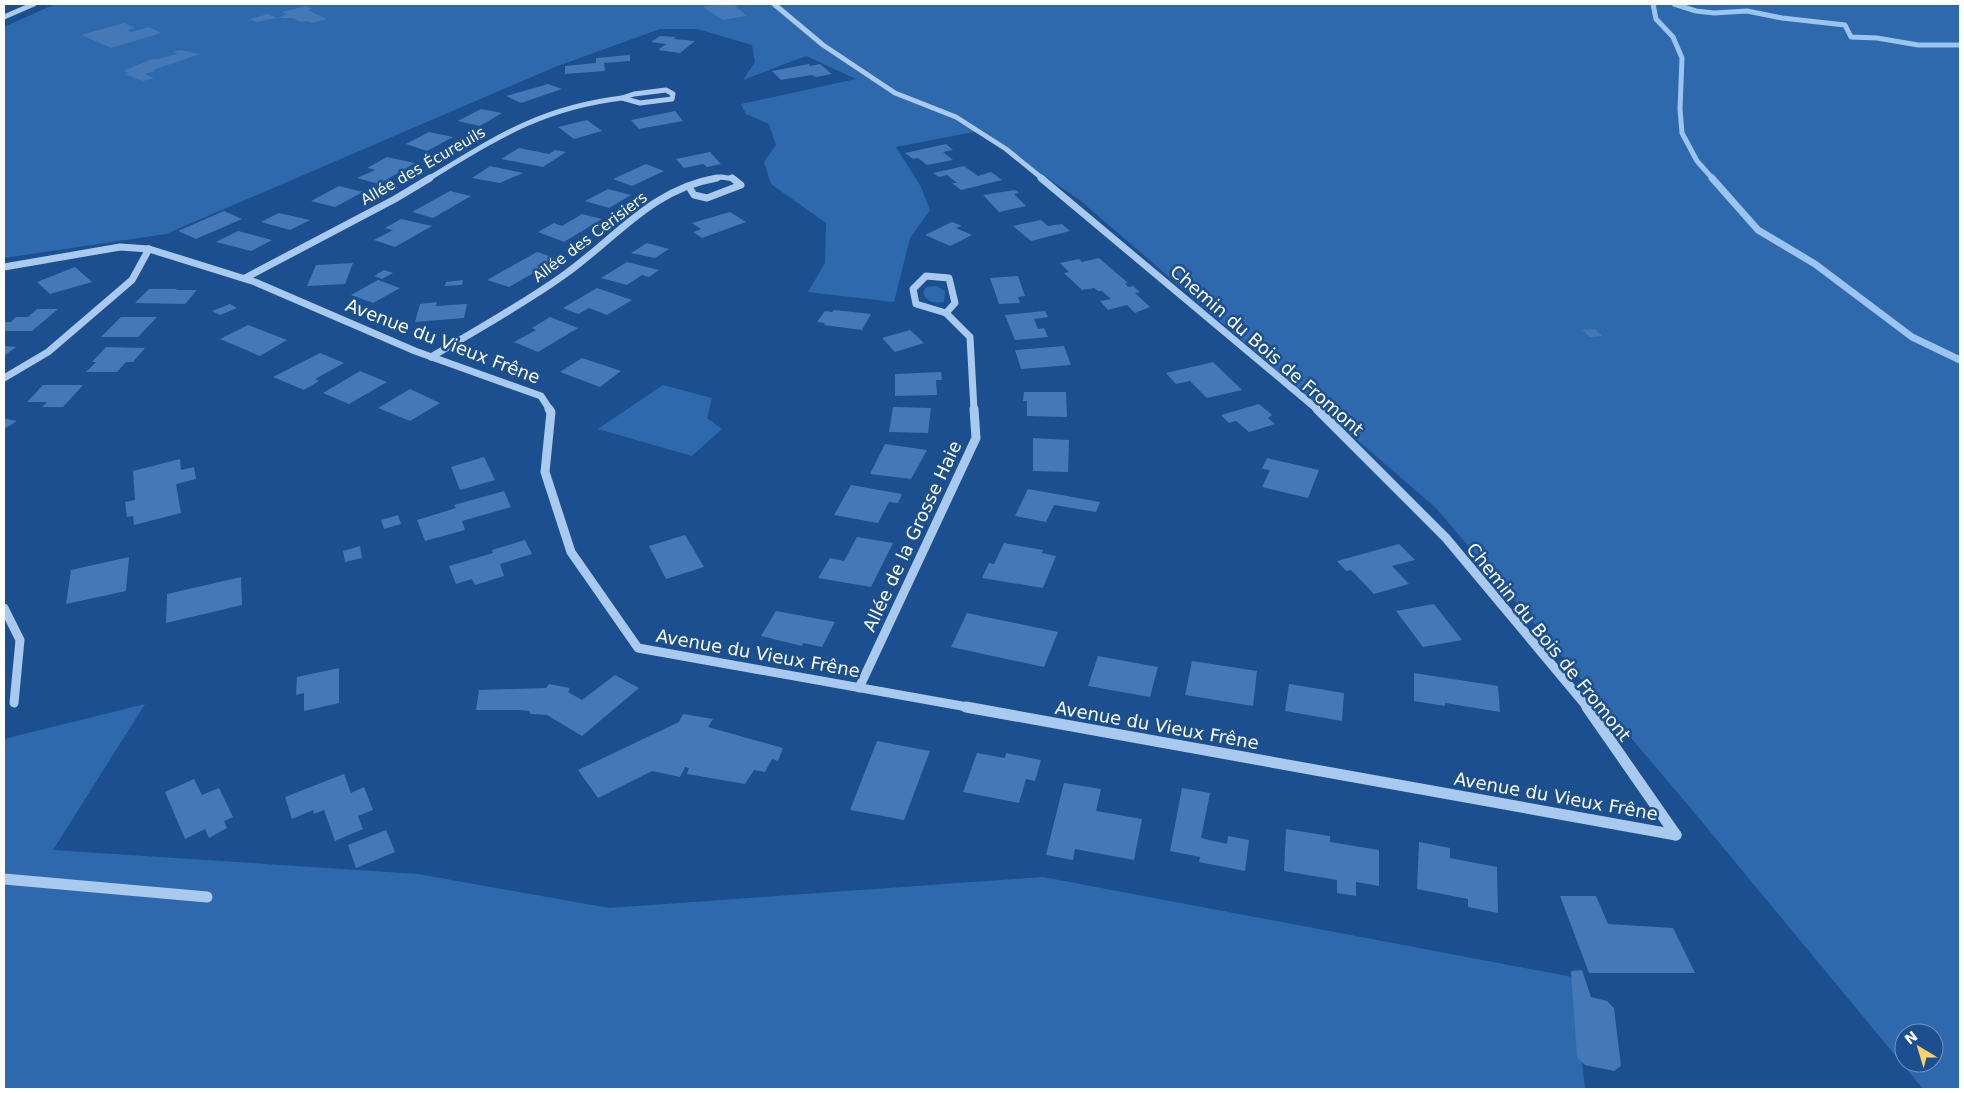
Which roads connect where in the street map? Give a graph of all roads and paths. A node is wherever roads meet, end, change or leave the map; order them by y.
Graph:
1 (34, 4) edge
2 (774, 4) edge
3 (4, 17) edge
4 (622, 98) junction
5 (689, 187) junction
6 (149, 249) junction
7 (4, 267) edge
8 (245, 278) junction
9 (946, 313) junction
10 (431, 356) junction
11 (4, 378) edge
12 (4, 608) edge
13 (859, 688) junction
14 (14, 703) dead end
15 (1676, 834) joint
16 (4, 879) edge
17 (207, 897) dead end

1 - 3 street
2 - 15 street, Chemin du Bois de Fromont
4 - 4 street, Allée des Écureuils
4 - 8 street, Allée des Écureuils
5 - 5 street, Allée des Cerisiers
5 - 10 street, Allée des Cerisiers
6 - 7 street, Avenue du Vieux Frêne
6 - 8 street, Avenue du Vieux Frêne
6 - 11 street
8 - 10 street, Avenue du Vieux Frêne
9 - 9 street
9 - 13 street, Allée de la Grosse Haie
10 - 13 street, Avenue du Vieux Frêne
12 - 14 street
13 - 15 street, Avenue du Vieux Frêne
16 - 17 street

